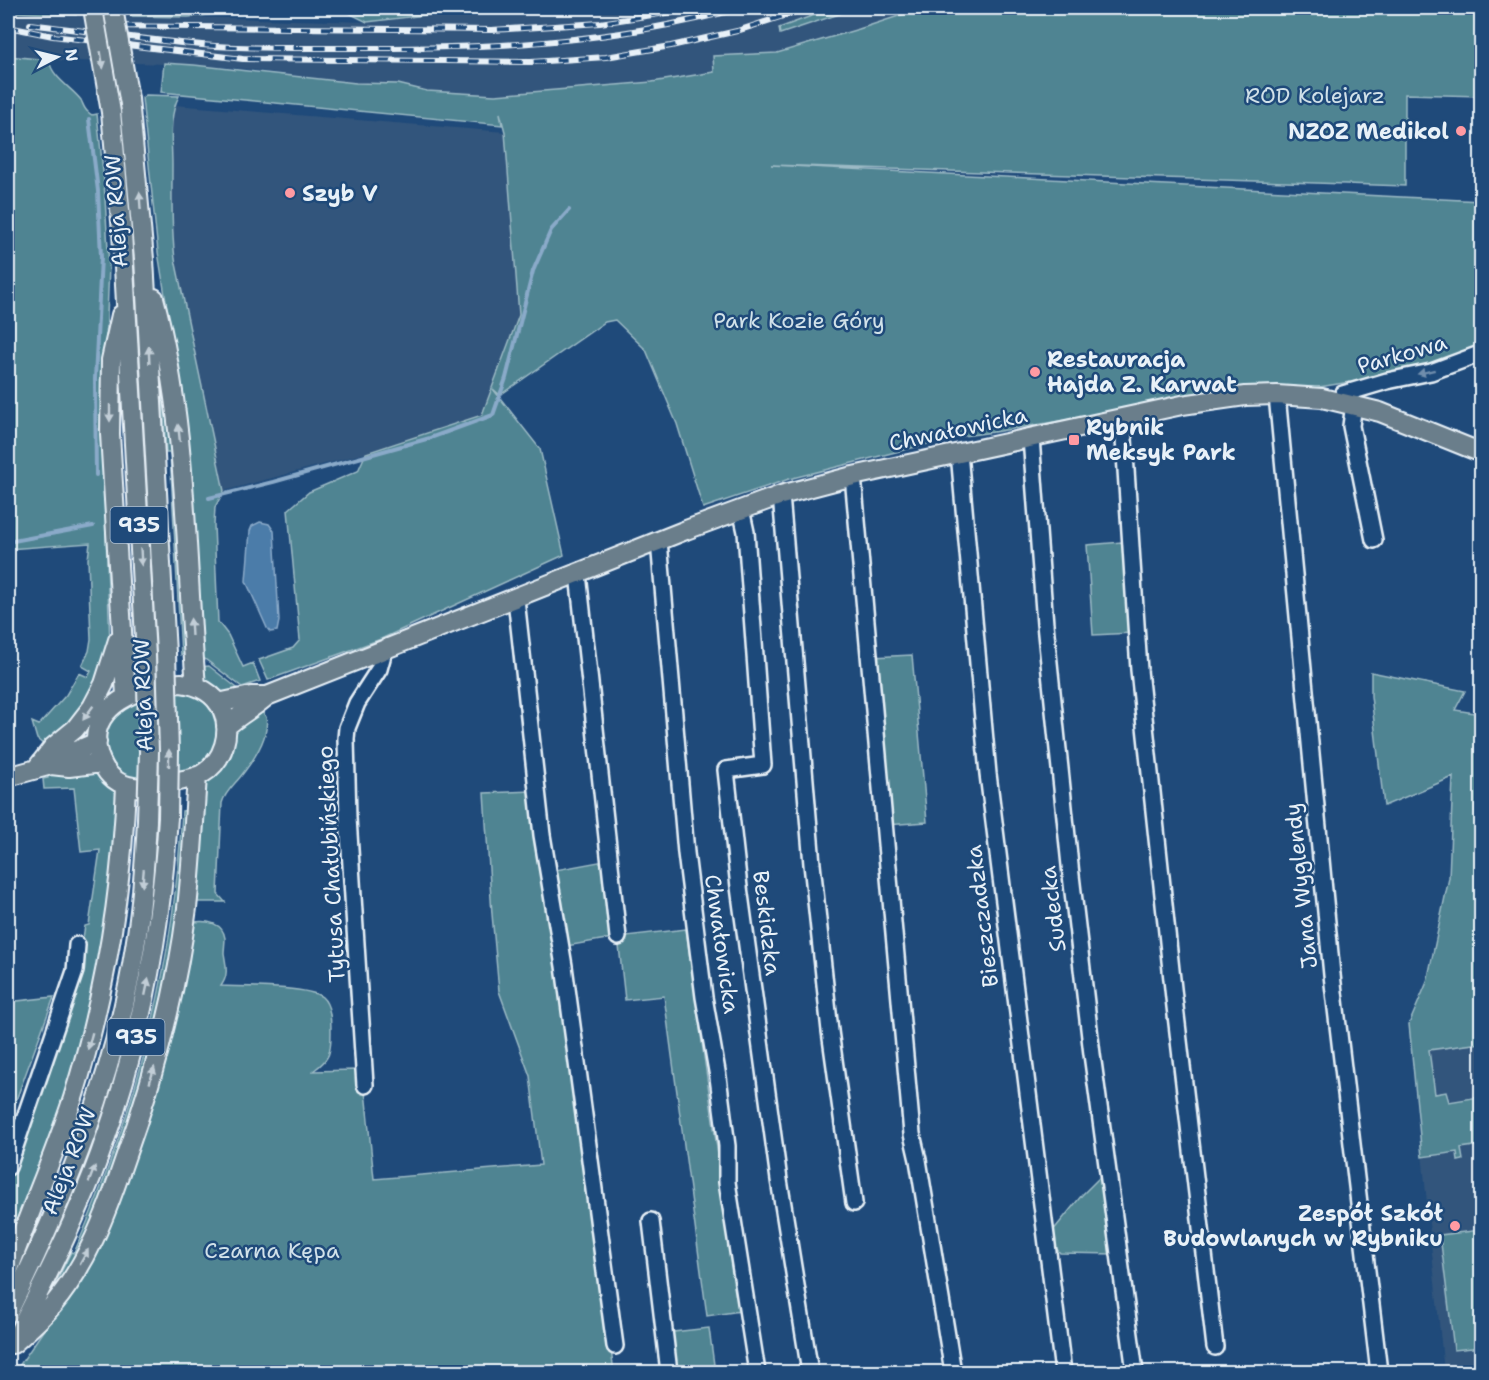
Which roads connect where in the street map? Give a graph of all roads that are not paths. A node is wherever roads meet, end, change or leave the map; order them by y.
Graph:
1 (93, 8) edge
2 (113, 8) edge
3 (144, 259) junction
4 (126, 292) junction
5 (1482, 353) edge
6 (1277, 395) junction
7 (1347, 403) junction
8 (1121, 418) junction
9 (1031, 438) junction
10 (959, 453) junction
11 (1482, 453) edge
12 (853, 476) junction
13 (781, 495) junction
14 (741, 509) junction
15 (1374, 540) dead end
16 (659, 541) junction
17 (579, 574) junction
18 (516, 598) junction
19 (122, 626) junction
20 (384, 651) junction
21 (196, 686) junction
22 (126, 696) junction
23 (267, 696) junction
24 (218, 703) junction
25 (226, 727) junction
26 (97, 742) junction
27 (102, 763) junction
28 (44, 767) junction
29 (197, 776) junction
30 (8, 777) edge
31 (126, 786) junction
32 (618, 937) dead end
33 (77, 945) dead end
34 (365, 1085) dead end
35 (8, 1167) edge
36 (854, 1203) dead end
37 (651, 1221) dead end
38 (8, 1272) edge
39 (8, 1313) edge
40 (615, 1346) dead end
41 (1215, 1347) dead end
42 (10, 1350) edge
43 (669, 1372) edge
44 (757, 1372) edge
45 (810, 1372) edge
46 (952, 1372) edge
47 (1062, 1372) edge
48 (1135, 1372) edge
49 (1379, 1372) edge

1 -> 4 main road, Aleja ROW / 935, bridge
3 -> 2 main road, Aleja ROW / 935, bridge
21 -> 3 main road
42 -> 3 main road, Aleja ROW / 935, bridge
4 -> 19 main road
4 -> 39 main road, Aleja ROW / 935, bridge
5 -> 7 street, Parkowa
6 - 7 main road, Chwałowicka
6 - 8 main road, Chwałowicka
6 - 49 street, Jana Wyglendy
7 - 11 main road, Chwałowicka
7 - 15 street
8 - 9 main road, Chwałowicka
8 - 41 street
9 - 10 main road, Chwałowicka
9 - 48 street, Sudecka
10 - 12 main road, Chwałowicka
10 - 47 street, Bieszczadzka
12 - 13 main road, Chwałowicka
12 - 46 street
13 - 14 main road, Chwałowicka
13 - 36 street
14 - 16 main road, Chwałowicka
14 - 45 street, Beskidzka
16 - 17 main road, Chwałowicka
16 - 44 street, Chwałowicka
17 - 18 main road, Chwałowicka
17 - 32 street
18 - 20 main road, Chwałowicka
18 - 40 street
19 - 22 main road
19 -> 28 main road
20 - 23 main road, Chwałowicka
20 - 34 street, Tytusa Chałubińskiego
21 - 22 main road
21 - 24 main road
22 - 26 main road
23 - 24 main road, Chwałowicka
23 - 25 main road, Chwałowicka
24 - 25 main road
25 - 29 main road
26 - 27 main road
26 - 28 main road
27 - 28 main road
27 - 31 main road
28 - 30 main road
29 - 31 main road
42 -> 29 main road
31 -> 38 main road
33 - 35 street
37 - 43 street

